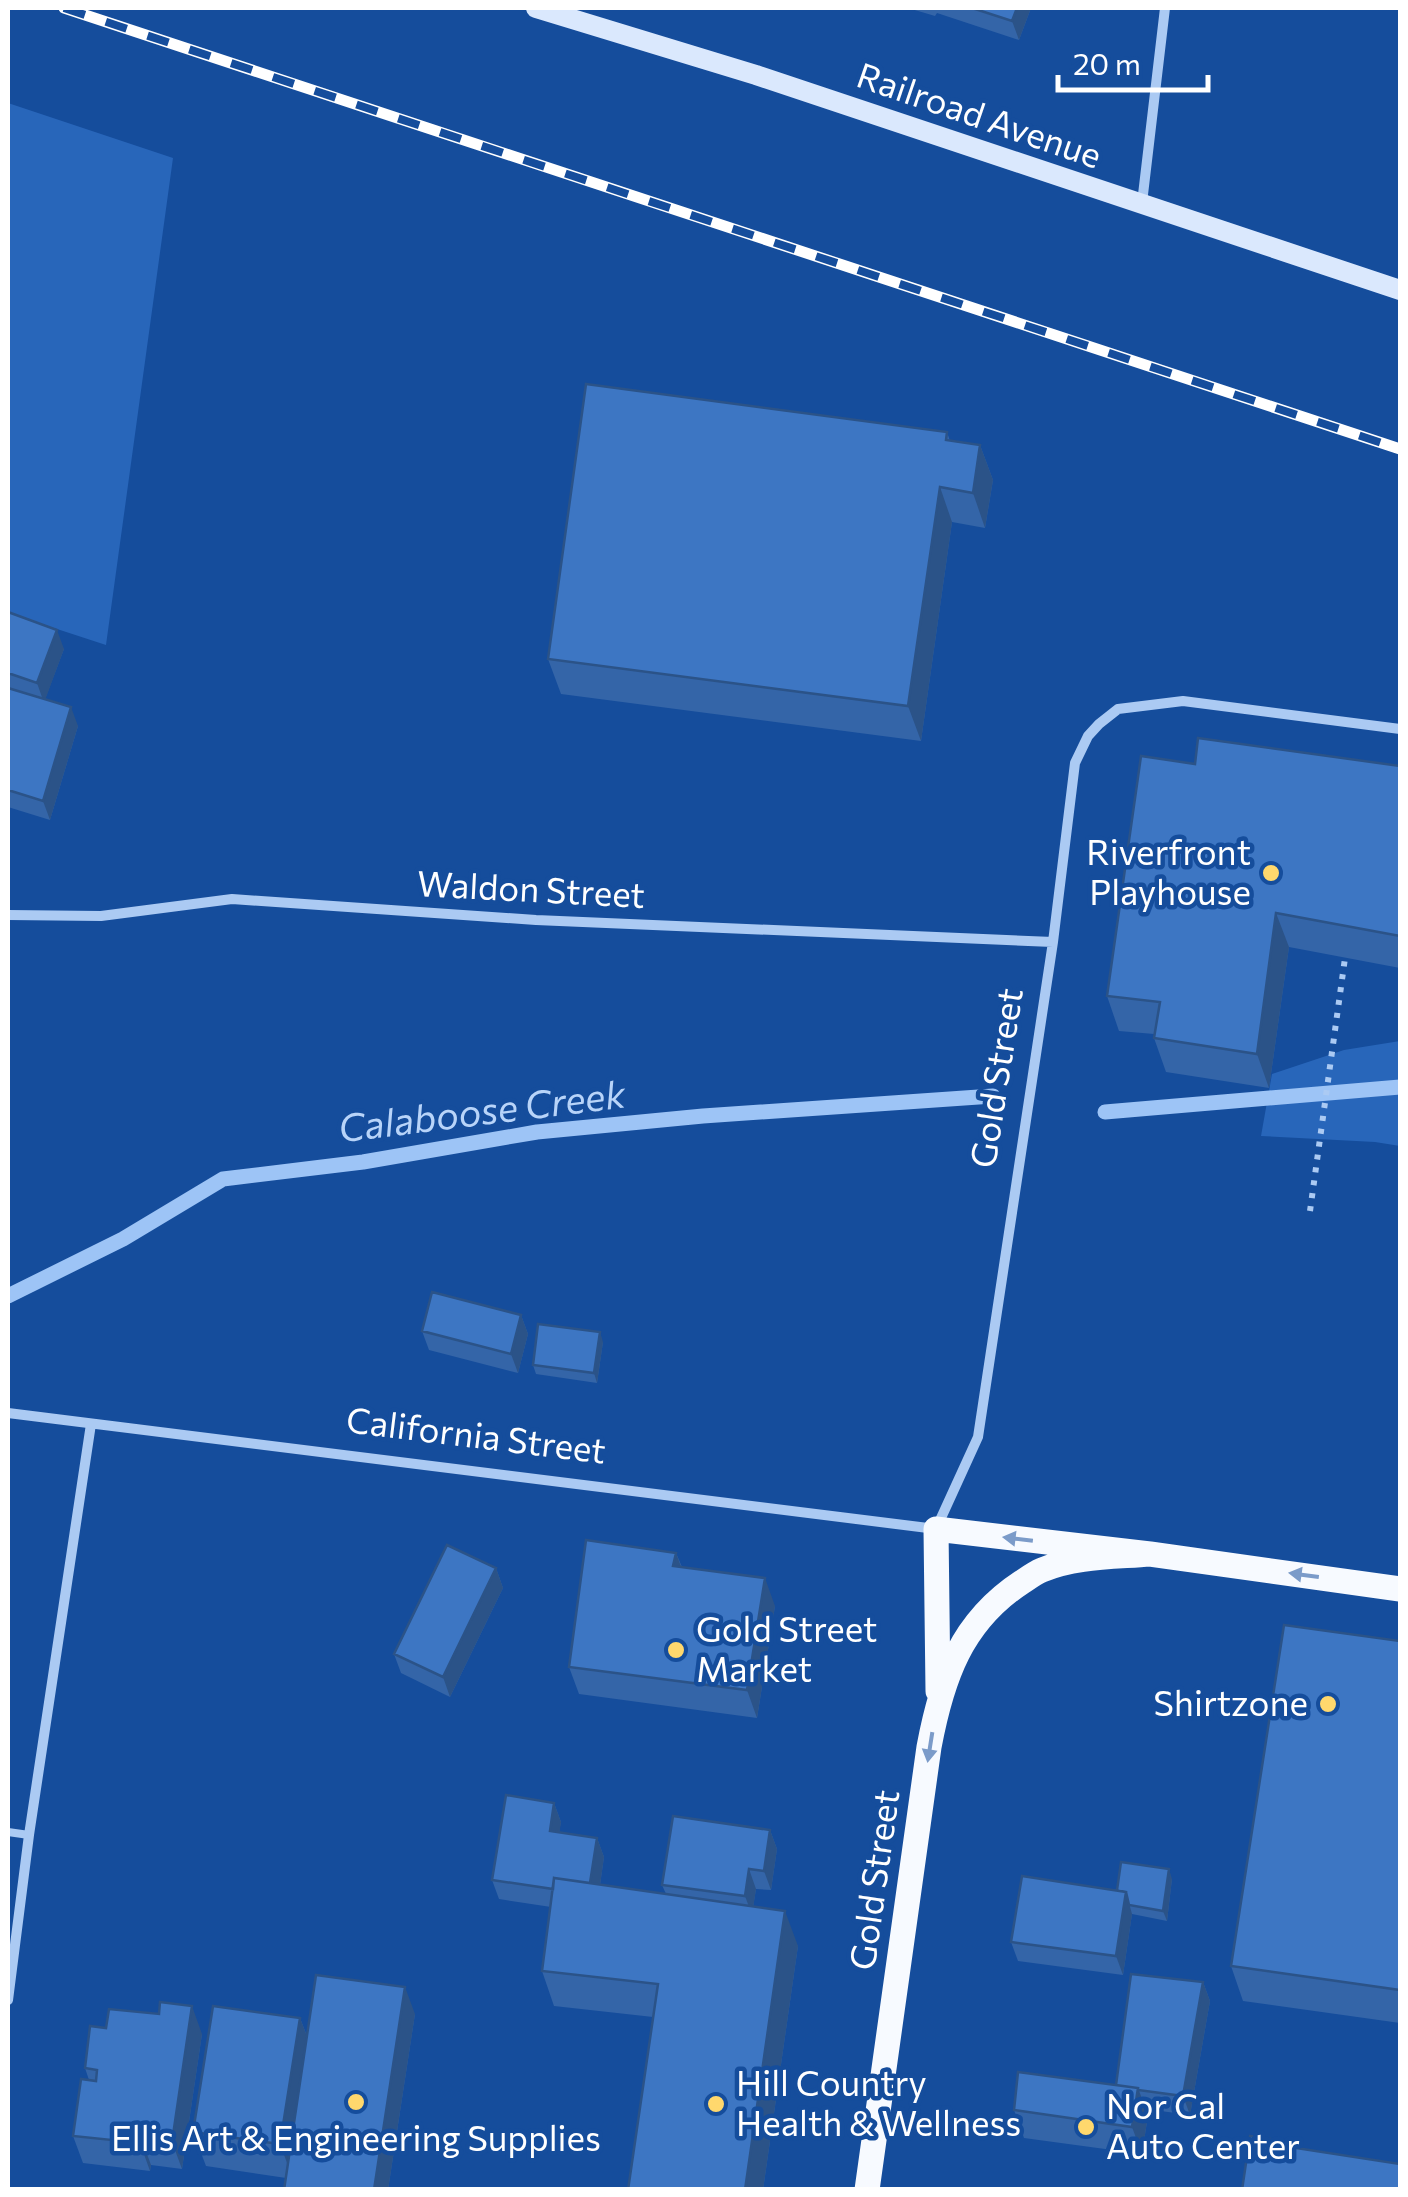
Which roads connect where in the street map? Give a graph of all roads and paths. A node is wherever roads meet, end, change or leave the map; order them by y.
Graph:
1 (536, 8) edge
2 (1165, 8) edge
3 (1142, 204) junction
4 (1400, 290) edge
5 (1400, 729) edge
6 (8, 915) edge
7 (1052, 942) junction
8 (1345, 958) edge
9 (1310, 1210) dead end
10 (8, 1412) edge
11 (91, 1424) junction
12 (936, 1530) junction
13 (1150, 1554) junction
14 (1400, 1589) edge
15 (998, 1598) joint
16 (938, 1701) junction
17 (8, 1832) edge
18 (30, 1835) junction
19 (8, 2000) edge
20 (866, 2190) edge

1 - 3 street, Railroad Avenue
2 - 3 street
3 - 4 street, Railroad Avenue
5 - 7 street, Gold Street
6 - 7 street, Waldon Street
7 - 12 street, Gold Street
8 - 9 path
10 - 11 street, California Street
11 - 12 street, California Street
11 - 18 street
13 -> 12 main road, California Street
12 - 16 main road
14 -> 13 main road, California Street
13 - 15 main road, California Street
15 - 16 main road, Gold Street
16 -> 20 main road, Gold Street
17 - 18 lane
18 - 19 street

